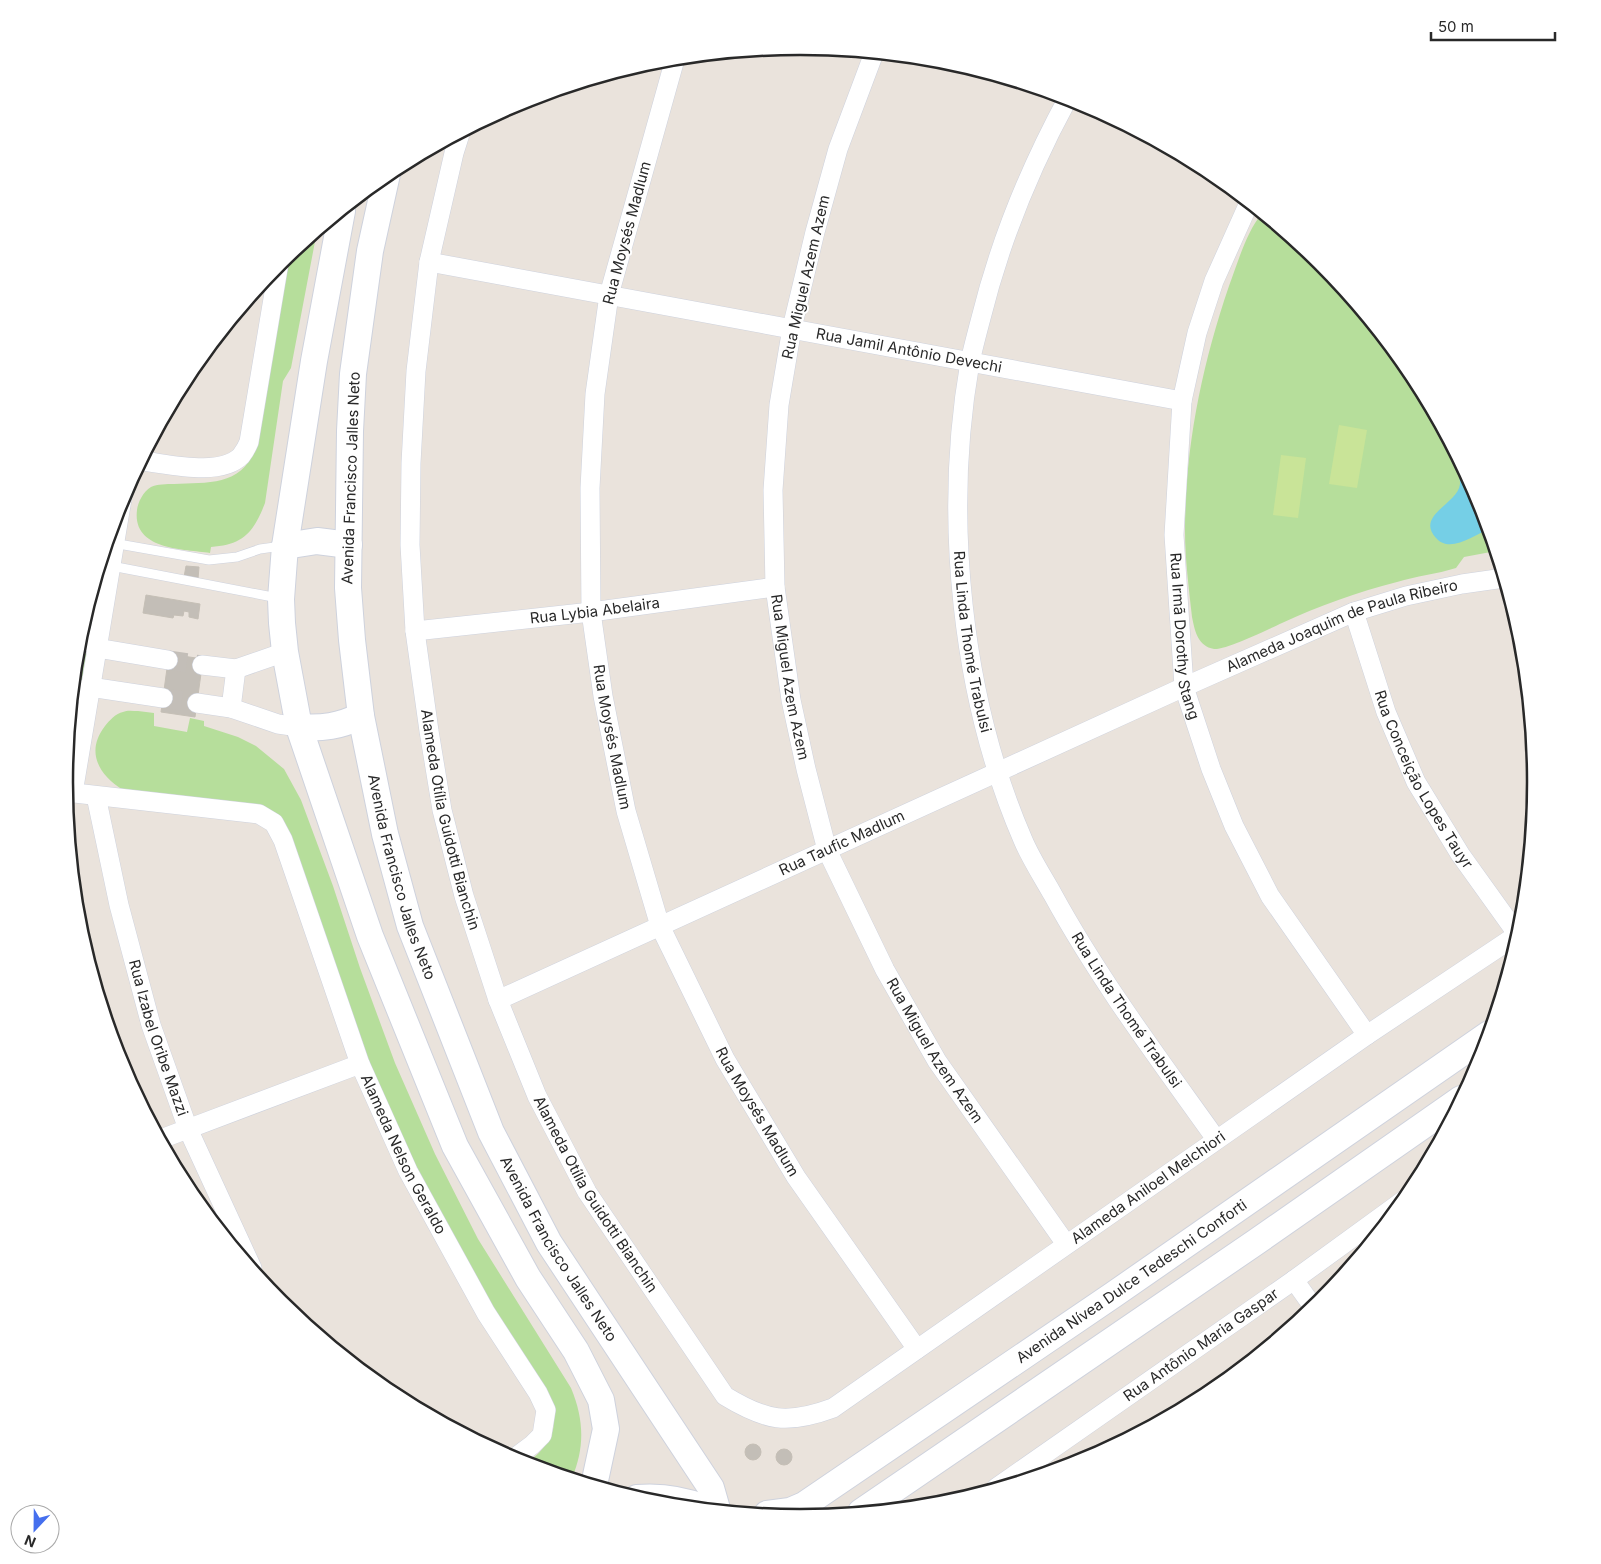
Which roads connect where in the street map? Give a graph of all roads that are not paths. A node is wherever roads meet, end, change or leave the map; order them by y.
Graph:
1 (872, 59) edge
2 (673, 67) edge
3 (1064, 105) edge
4 (458, 141) edge
5 (384, 187) edge
6 (1247, 208) edge
7 (340, 219) edge
8 (429, 262) junction
9 (276, 278) edge
10 (608, 295) junction
11 (792, 328) junction
12 (970, 361) junction
13 (1182, 401) junction
14 (294, 415) dead end
15 (301, 442) junction
16 (147, 462) edge
17 (114, 543) edge
18 (349, 545) junction
19 (285, 546) junction
20 (106, 565) edge
21 (106, 569) edge
22 (1498, 579) edge
23 (775, 587) junction
24 (281, 599) junction
25 (591, 612) junction
26 (1354, 612) junction
27 (415, 631) junction
28 (87, 639) edge
29 (97, 648) junction
30 (285, 652) junction
31 (168, 660) tunnel mouth
32 (202, 665) tunnel mouth
33 (236, 669) junction
34 (1184, 688) junction
35 (82, 690) edge
36 (163, 698) tunnel mouth
37 (197, 702) tunnel mouth
38 (231, 708) junction
39 (361, 716) junction
40 (299, 727) junction
41 (74, 750) edge
42 (997, 773) junction
43 (73, 793) edge
44 (96, 796) junction
45 (827, 850) junction
46 (660, 926) junction
47 (1513, 926) edge
48 (1510, 940) edge
49 (498, 1000) junction
50 (1367, 1035) junction
51 (1479, 1041) edge
52 (360, 1064) junction
53 (1452, 1105) edge
54 (188, 1129) junction
55 (166, 1137) edge
56 (1216, 1139) junction
57 (1385, 1214) edge
58 (1066, 1244) junction
59 (242, 1247) edge
60 (1294, 1280) junction
61 (1309, 1301) edge
62 (917, 1349) junction
63 (768, 1416) joint
64 (521, 1453) edge
65 (1012, 1477) edge
66 (595, 1479) edge
67 (715, 1504) edge
68 (871, 1505) edge
69 (795, 1509) edge

1 - 11 street, Rua Miguel Azem Azem
2 - 10 street, Rua Moysés Madlum
3 - 12 street, Rua Linda Thomé Trabulsi
4 - 8 street, Alameda Otília Guidotti Bianchin
5 - 18 street, Avenida Francisco Jalles Neto
6 - 13 street, Rua Irmã Dorothy Stang
7 - 15 street
8 - 10 street, Rua Jamil Antônio Devechi
8 - 27 street, Alameda Otília Guidotti Bianchin
9 - 16 street
10 - 11 street, Rua Jamil Antônio Devechi
10 - 25 street, Rua Moysés Madlum
11 - 12 street, Rua Jamil Antônio Devechi
11 - 23 street, Rua Miguel Azem Azem
12 - 13 street, Rua Jamil Antônio Devechi
12 - 42 street, Rua Linda Thomé Trabulsi
13 - 34 street, Rua Irmã Dorothy Stang
14 - 15 lane
15 - 19 street
17 - 19 lane
18 - 19 street
18 - 39 street, Avenida Francisco Jalles Neto
19 - 24 street
20 - 24 lane
21 - 29 street
22 - 26 street, Alameda Joaquim de Paula Ribeiro
23 - 25 street, Rua Lybia Abelaira
23 - 45 street, Rua Miguel Azem Azem
24 - 30 street
25 - 27 street, Rua Lybia Abelaira
25 - 46 street, Rua Moysés Madlum
26 - 34 street, Alameda Joaquim de Paula Ribeiro
26 - 47 street, Rua Conceição Lopes Tauyr
27 - 49 street, Alameda Otília Guidotti Bianchin
28 - 29 street
29 - 31 street
29 - 35 street
30 - 33 street
30 - 40 street
32 - 33 street
33 - 38 street
34 - 42 street, Rua Taufic Madlum
34 - 50 street, Rua Irmã Dorothy Stang
35 - 36 street
35 - 41 street
37 - 38 street
38 - 40 street
39 - 40 street
39 - 67 street, Avenida Francisco Jalles Neto
40 - 66 street
42 - 45 street, Rua Taufic Madlum
42 - 56 street, Rua Linda Thomé Trabulsi
43 - 44 street
44 - 52 street, Alameda Nelson Geraldo
44 - 54 street, Rua Izabel Oribe Mazzi
45 - 46 street, Rua Taufic Madlum
45 - 58 street, Rua Miguel Azem Azem
46 - 49 street, Rua Taufic Madlum
46 - 62 street, Rua Moysés Madlum
48 - 50 street, Alameda Aniloel Melchiori
49 - 63 street, Alameda Otília Guidotti Bianchin
50 - 56 street, Alameda Aniloel Melchiori
51 - 69 street, Avenida Nívea Dulce Tedeschi Conforti
52 - 54 street
52 - 64 street, Alameda Nelson Geraldo
53 - 68 street
54 - 55 street
54 - 59 street, Rua Izabel Oribe Mazzi
56 - 58 street, Alameda Aniloel Melchiori
57 - 60 street, Rua Antônio Maria Gaspar
58 - 62 street, Alameda Aniloel Melchiori
60 - 61 street
60 - 65 street, Rua Antônio Maria Gaspar
62 - 63 street, Alameda Aniloel Melchiori

